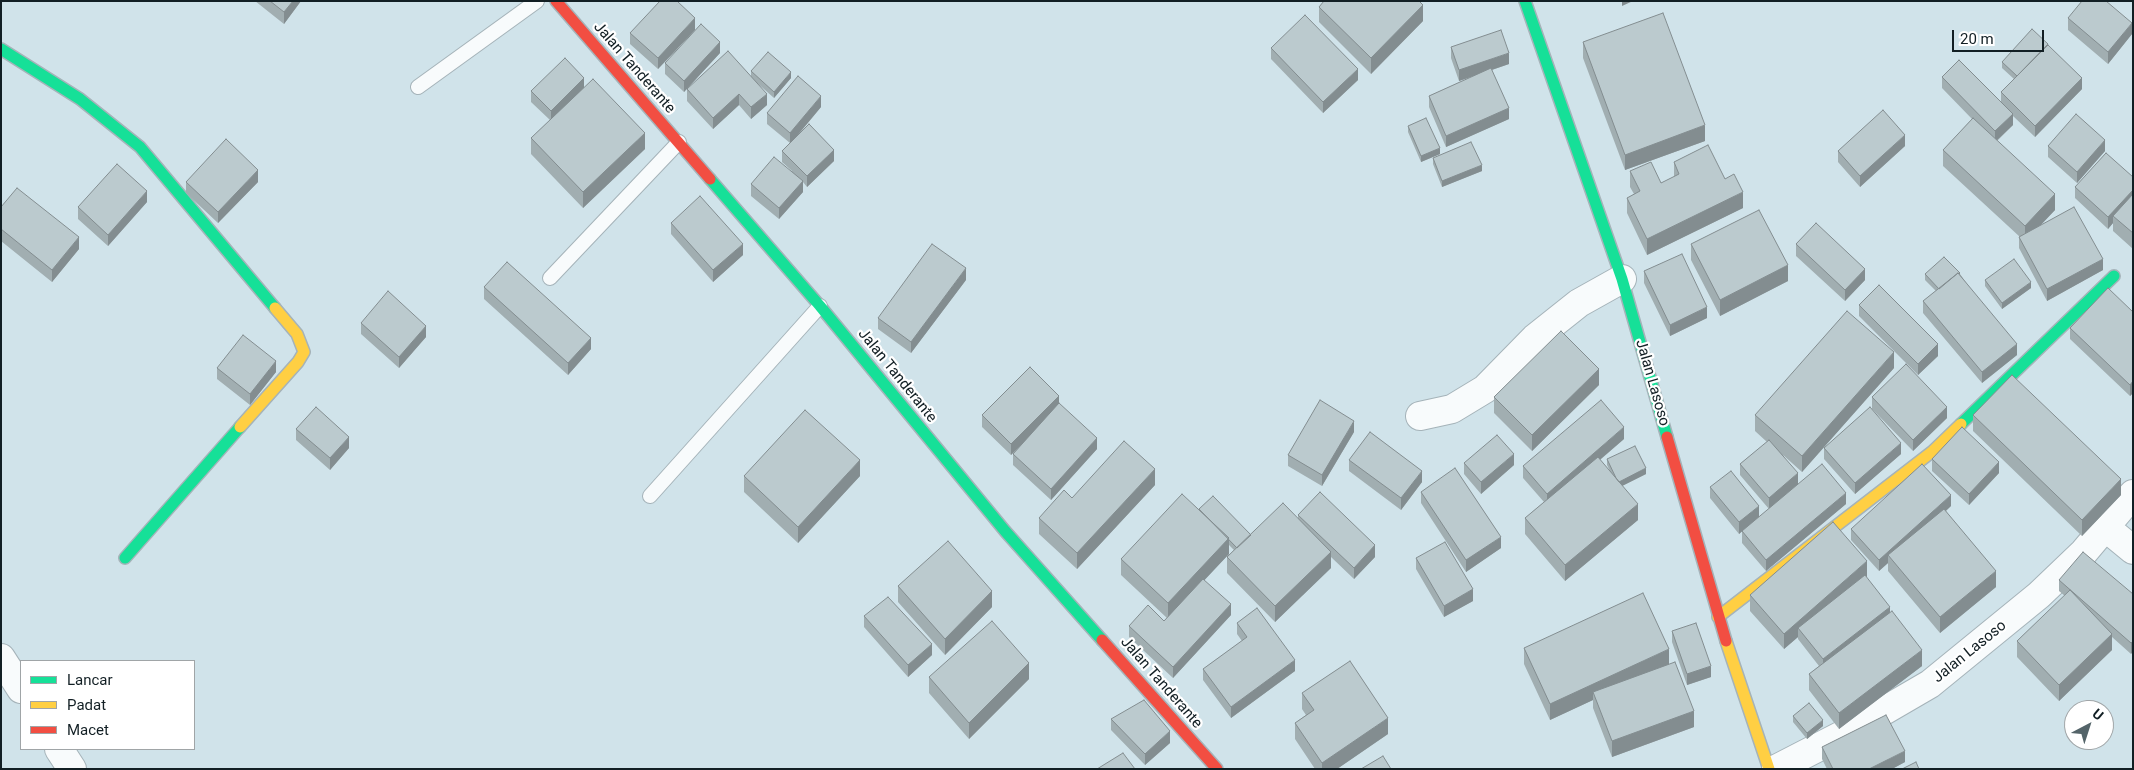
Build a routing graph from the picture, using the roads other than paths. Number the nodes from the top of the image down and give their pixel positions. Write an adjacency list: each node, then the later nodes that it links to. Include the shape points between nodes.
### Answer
1 (537, 1): 5 (lane)
2 (556, 1): 6 (street, Jalan Tanderante)
3 (1526, 1): 9 (street, Jalan Lasoso)
4 (1, 49): 16 (street, via 80,99 140,147 297,334 304,352)
5 (418, 87)
6 (679, 142): 8 (lane); 10 (street, Jalan Tanderante)
7 (2114, 276): 17 (street, via 1933,451)
8 (550, 278)
9 (1622, 279): 11 (street, via 1571,309 1535,338 1485,389 1452,409); 17 (street, Jalan Lasoso)
10 (820, 306): 13 (lane); 22 (street, Jalan Tanderante, via 1005,531)
11 (1420, 416)
12 (2133, 494): 14 (street, Jalan Lasoso)
13 (650, 496)
14 (2105, 527): 15 (street); 24 (street, Jalan Lasoso, via 2039,595 1930,684)
15 (2133, 550)
16 (125, 558)
17 (1718, 617): 23 (street, Jalan Lasoso)
18 (1, 658): 19 (street)
19 (20, 687)
20 (60, 750): 21 (street)
21 (72, 769)
22 (1217, 769)
23 (1769, 769)
24 (1776, 769)

